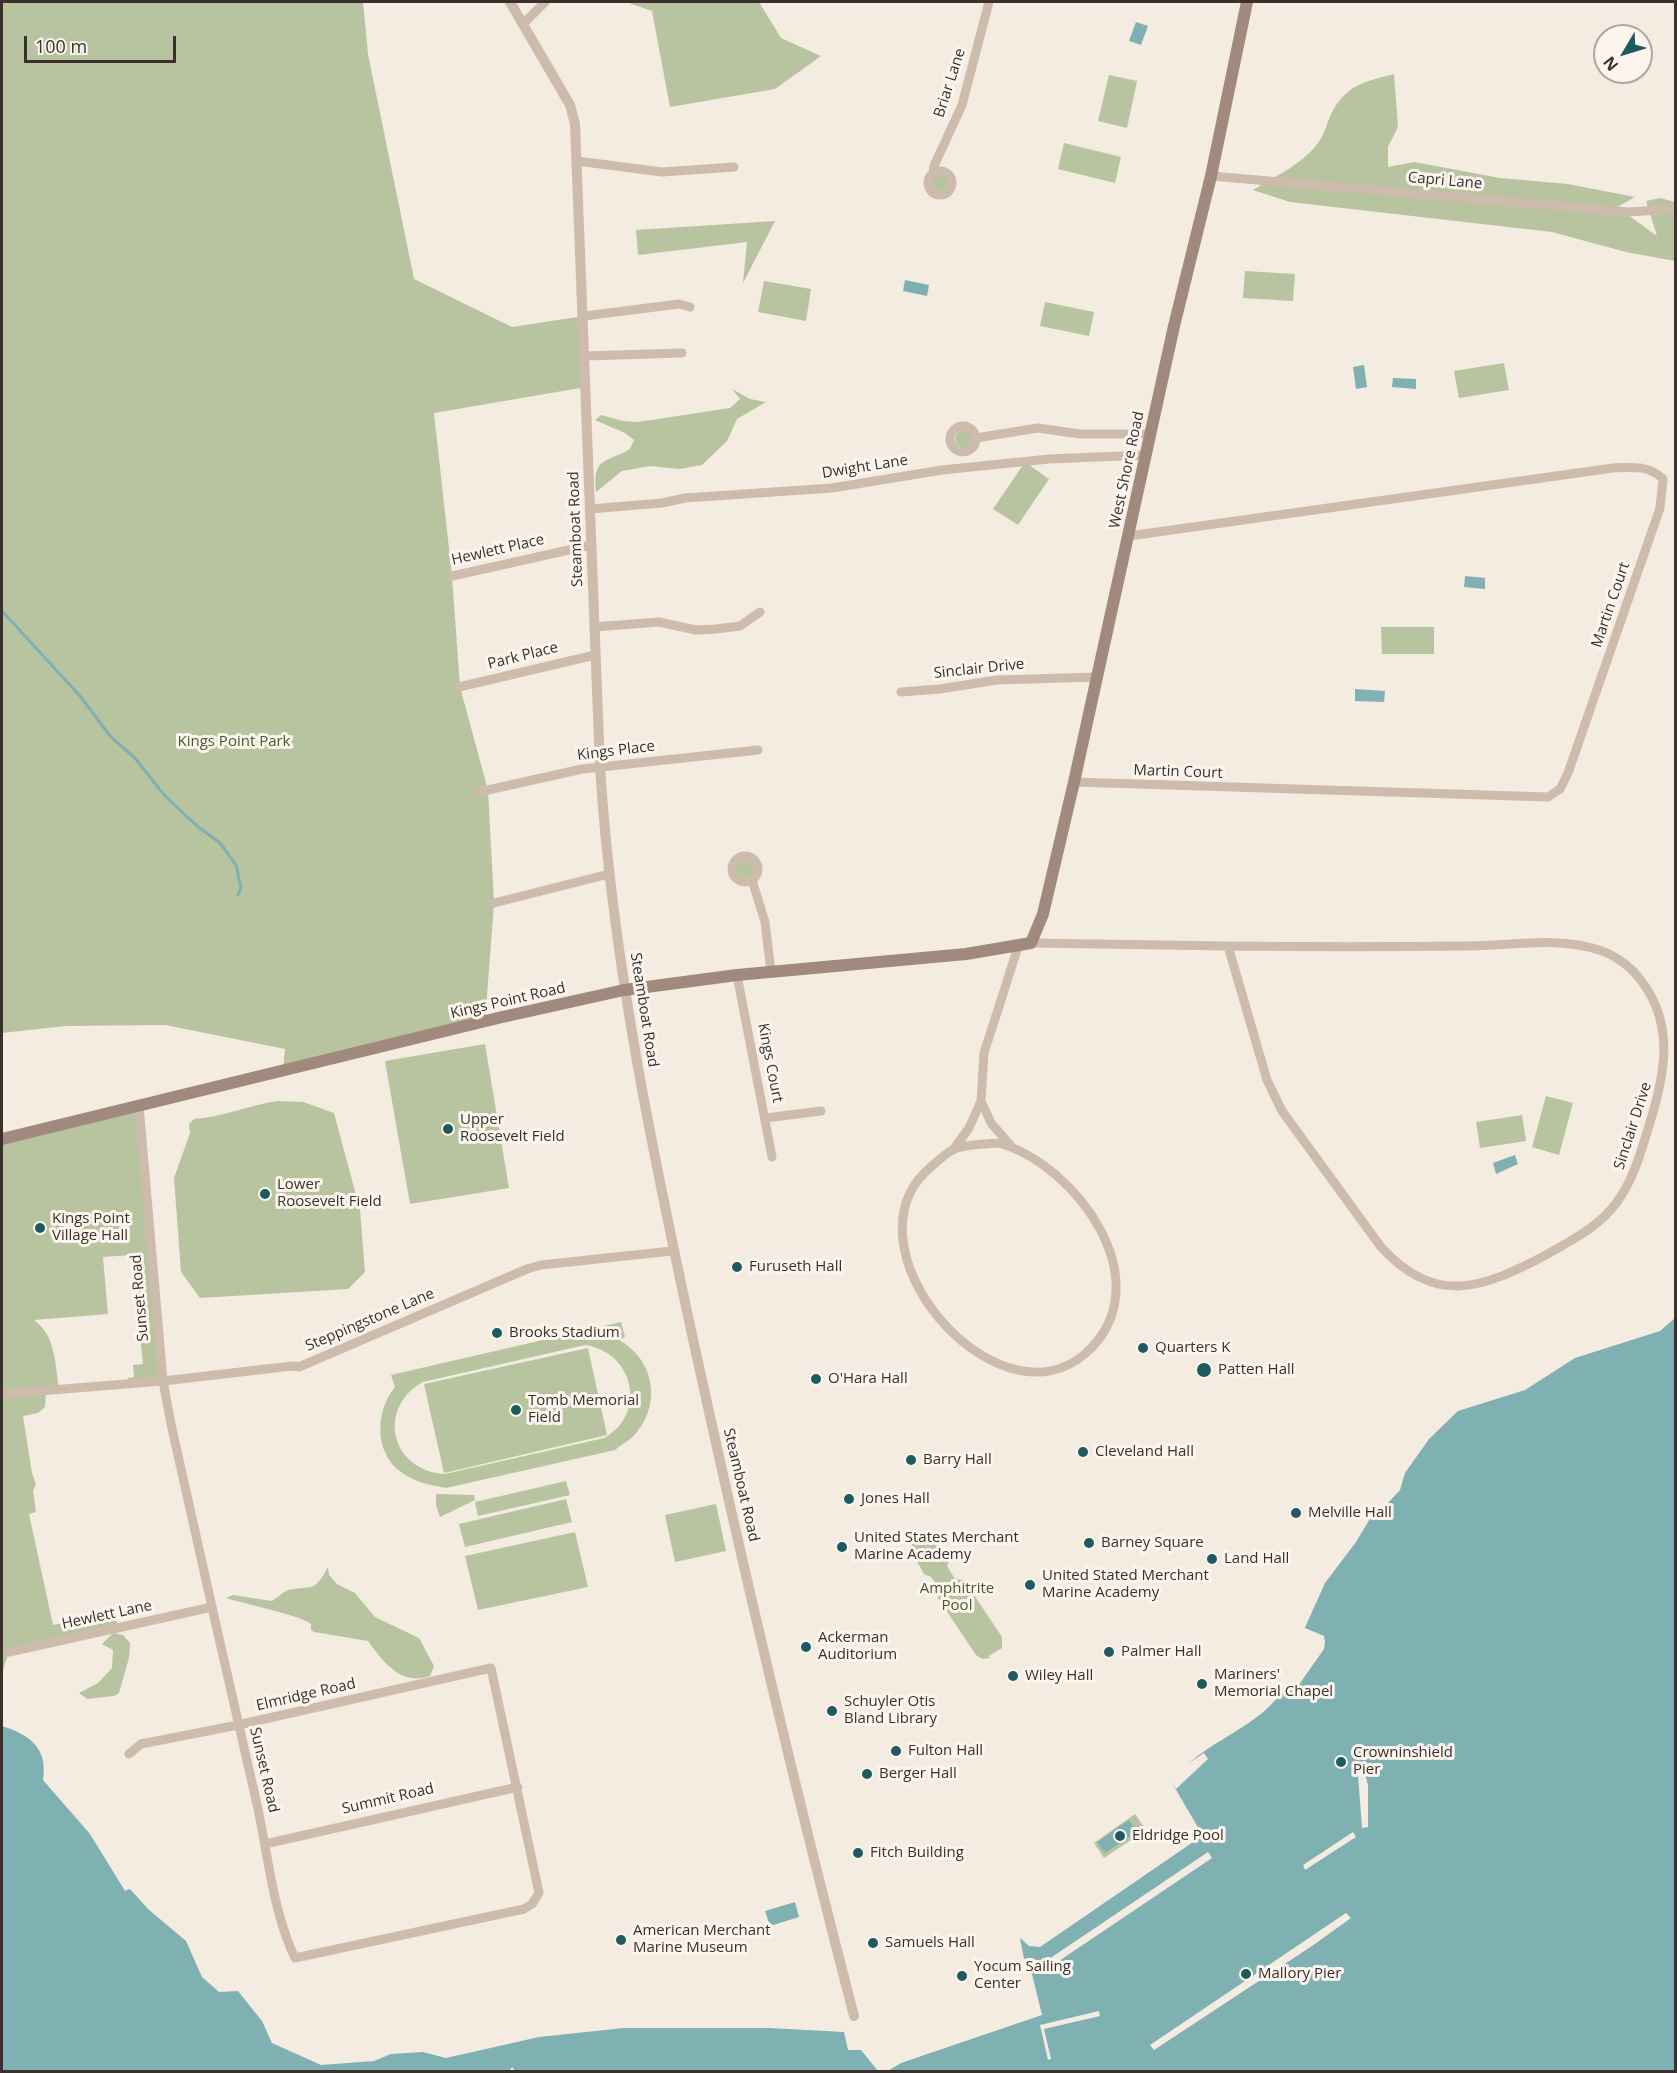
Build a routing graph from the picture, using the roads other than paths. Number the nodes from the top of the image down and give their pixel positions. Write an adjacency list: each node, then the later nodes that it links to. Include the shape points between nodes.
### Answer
1 (510, 2): 5 (street, Steamboat Road)
2 (545, 2): 5 (street)
3 (989, 2): 8 (street, Briar Lane, via 962,105)
4 (1247, 2): 9 (main road, West Shore Road)
5 (523, 24): 6 (street, Steamboat Road, via 570,105)
6 (577, 161): 7 (street, via 662,172); 12 (street, Steamboat Road)
7 (734, 167)
8 (933, 172)
9 (1211, 176): 10 (street, Capri Lane, via 1628,212); 15 (main road, West Shore Road)
10 (1676, 209)
11 (690, 307): 12 (street, via 679,304)
12 (584, 316): 14 (street, Steamboat Road)
13 (682, 353): 14 (street)
14 (585, 356): 18 (street, Steamboat Road)
15 (1150, 434): 16 (street, via 1080,434 1038,428); 17 (main road, West Shore Road)
16 (976, 438)
17 (1146, 455): 18 (street, Dwight Lane, via 1049,459 942,470 832,488); 19 (main road, West Shore Road)
18 (590, 508): 20 (street, Steamboat Road)
19 (1129, 536): 25 (main road, West Shore Road); 30 (street, Martin Court, via 1613,468 1654,470 1663,479 1660,508 1568,773 1560,789 1548,797)
20 (591, 545): 21 (street, Hewlett Place); 23 (street, Steamboat Road)
21 (448, 577)
22 (760, 612): 23 (street, via 741,626 725,629 696,630 659,622)
23 (594, 627): 24 (street, Steamboat Road)
24 (595, 655): 26 (street, Park Place); 29 (street, Steamboat Road)
25 (1097, 677): 27 (street, Sinclair Drive, via 997,680); 30 (main road, West Shore Road)
26 (459, 687)
27 (901, 692)
28 (758, 750): 29 (street, Kings Place)
29 (600, 767): 31 (street, Kings Place); 32 (street, Steamboat Road)
30 (1074, 782): 35 (main road, West Shore Road, via 1043,914)
31 (479, 792)
32 (609, 874): 34 (street); 40 (street, Steamboat Road)
33 (752, 880): 38 (street, via 765,922)
34 (494, 903)
35 (1031, 943): 36 (street, Sinclair Drive); 37 (main road, Kings Point Road)
36 (1228, 946): 36 (street, Sinclair Drive, via 1267,1080 1282,1111 1381,1247 1395,1263 1414,1275 1455,1286 1486,1283 1509,1274 1581,1236 1606,1215 1627,1188 1662,1085 1668,1051 1663,1017 1655,997 1624,963 1601,950 1557,943 1405,948)
37 (1018, 947): 38 (main road, Kings Point Road); 41 (street, via 984,1053)
38 (771, 972): 39 (main road, Kings Point Road)
39 (737, 975): 40 (main road, Kings Point Road); 44 (street, Kings Court)
40 (624, 990): 42 (main road, Kings Point Road); 49 (street, Steamboat Road)
41 (981, 1101): 46 (street, via 991,1123); 47 (street)
42 (139, 1106): 45 (main road, Kings Point Road); 50 (street, Sunset Road)
43 (821, 1111): 44 (street)
44 (766, 1118): 48 (street, Kings Court)
45 (2, 1139)
46 (1011, 1146): 47 (street, via 999,1143); 47 (street, via 1037,1160 1076,1195 1103,1236 1118,1277 1110,1319 1093,1346 1072,1362 1034,1372 998,1363 963,1342 936,1314 909,1266 901,1233 904,1206 912,1187 925,1172)
47 (953, 1150)
48 (772, 1157)
49 (672, 1251): 50 (street, Steppingstone Lane, via 527,1269 299,1368); 59 (street, Steamboat Road, via 779,1718)
50 (163, 1381): 51 (street, Steppingstone Lane); 52 (street, Sunset Road)
51 (2, 1394)
52 (212, 1607): 53 (street, Hewlett Lane); 55 (street, Sunset Road)
53 (9, 1652)
54 (491, 1668): 55 (street, Elmridge Road); 57 (street, Sunset Road)
55 (238, 1725): 56 (street, Elmridge Road, via 141,1744); 58 (street, Sunset Road)
56 (129, 1754)
57 (518, 1787): 58 (street, Summit Road); 58 (street, Sunset Road, via 539,1882 539,1893 524,1909 295,1958 284,1930)
58 (265, 1844)
59 (854, 2016)

